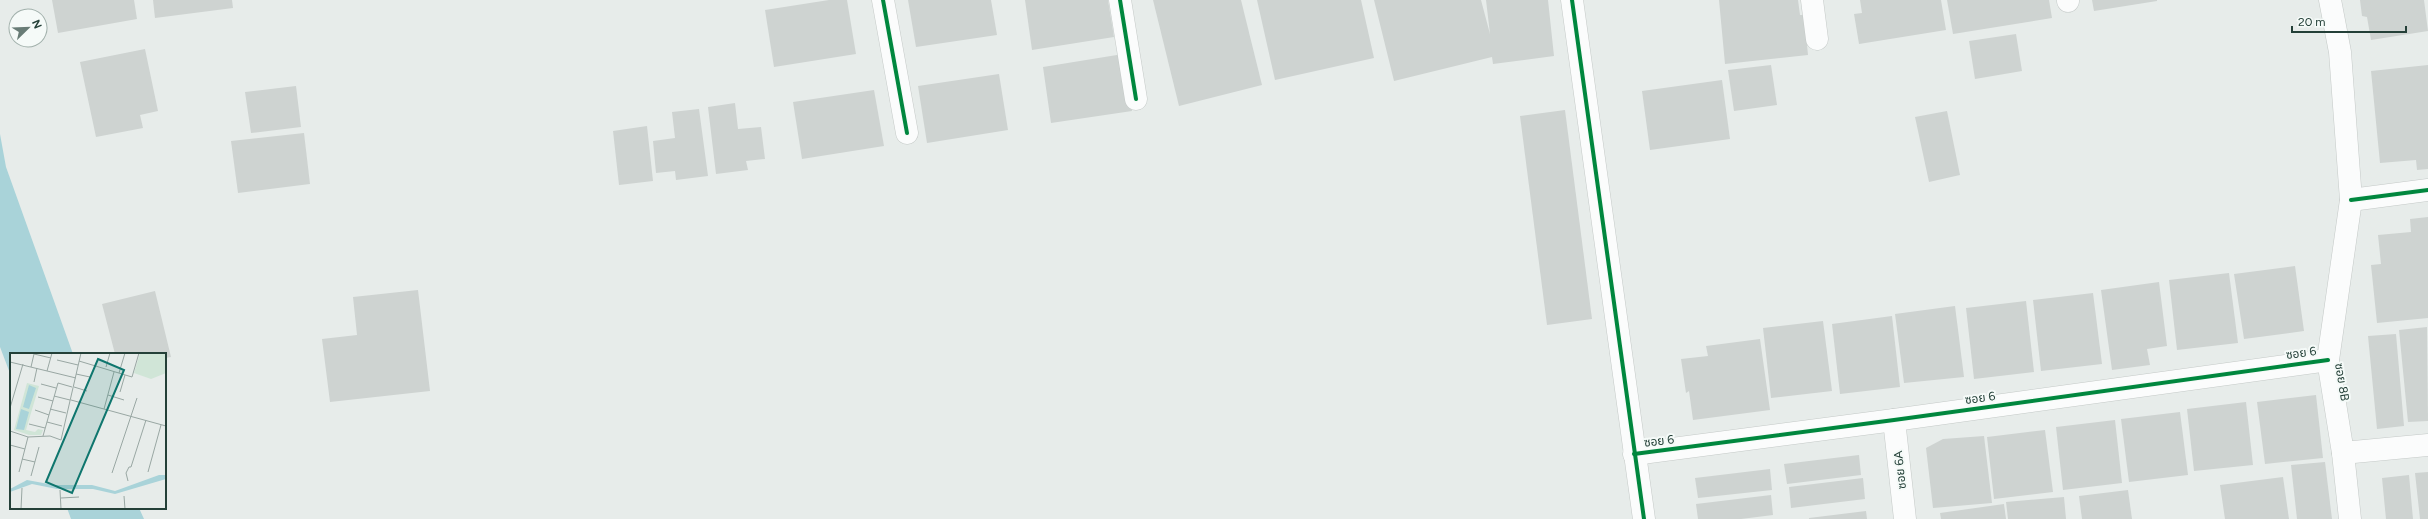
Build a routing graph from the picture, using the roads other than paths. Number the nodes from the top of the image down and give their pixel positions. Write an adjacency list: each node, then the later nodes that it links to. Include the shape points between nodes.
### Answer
1 (883, 0): 8 (street)
2 (1120, 0): 7 (street)
3 (1572, 0): 15 (street)
4 (1812, 0): 6 (street)
5 (2330, 0): 10 (street, ซอย 8B, via 2340,52)
6 (1817, 39)
7 (1136, 99)
8 (906, 134)
9 (2428, 190): 10 (street)
10 (2351, 200): 11 (street, ซอย 8B)
11 (2328, 360): 12 (street, ซอย 6); 14 (street, ซอย 8B)
12 (1894, 420): 15 (street, ซอย 6); 17 (street, ซอย 6A)
13 (2428, 445): 14 (street)
14 (2343, 453): 18 (street, ซอย 8B)
15 (1634, 454): 16 (street)
16 (1644, 519)
17 (1905, 519)
18 (2350, 519)

